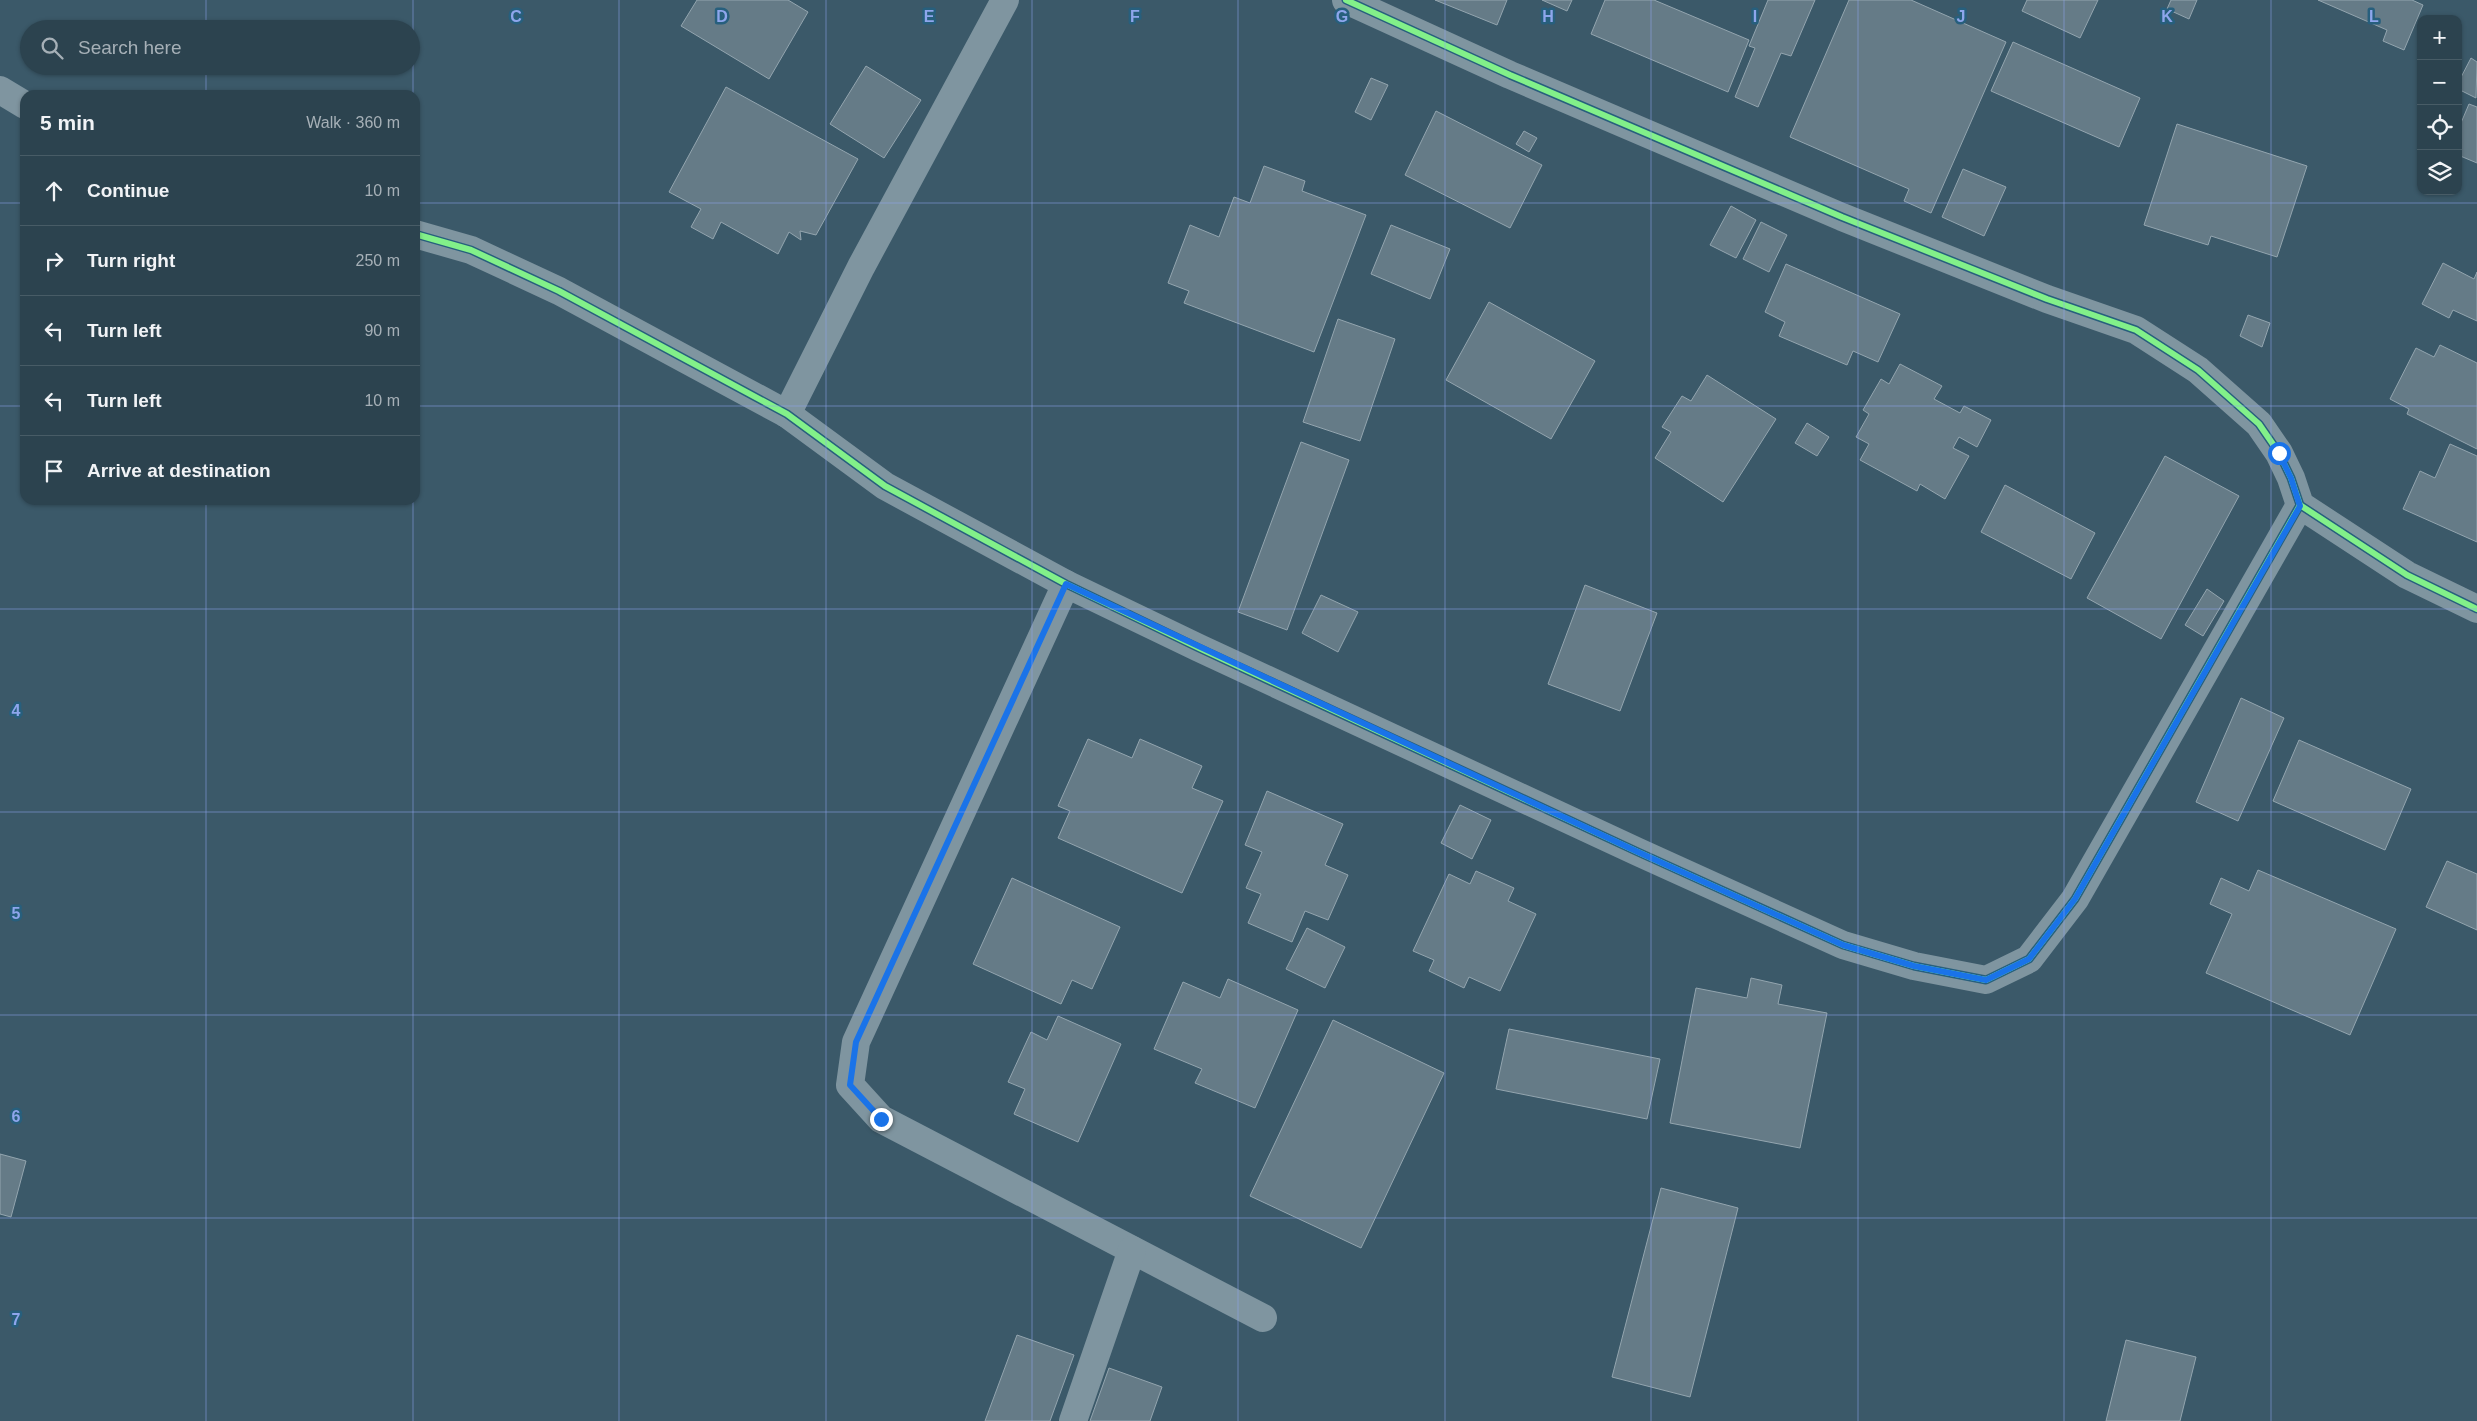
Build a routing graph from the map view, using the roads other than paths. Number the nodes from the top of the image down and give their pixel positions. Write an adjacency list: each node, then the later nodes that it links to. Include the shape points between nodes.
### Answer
1 (1005, 0): 6 (street, via 860,267)
2 (1346, 0): 7 (street, via 1510,75 1842,217 2047,299 2136,330 2198,370 2259,424 2279,453)
3 (0, 90): 4 (street)
4 (20, 101)
5 (420, 235): 6 (street, via 471,250 558,291)
6 (787, 414): 8 (street, via 885,486)
7 (2300, 506): 8 (street, via 2075,899 2029,959 1986,980 1914,966 1843,945); 9 (street, via 2408,575)
8 (1066, 584): 10 (street, via 856,1042 850,1085 881,1119)
9 (2477, 609)
10 (1132, 1250): 11 (street); 12 (street)
11 (1263, 1318)
12 (1073, 1421)

